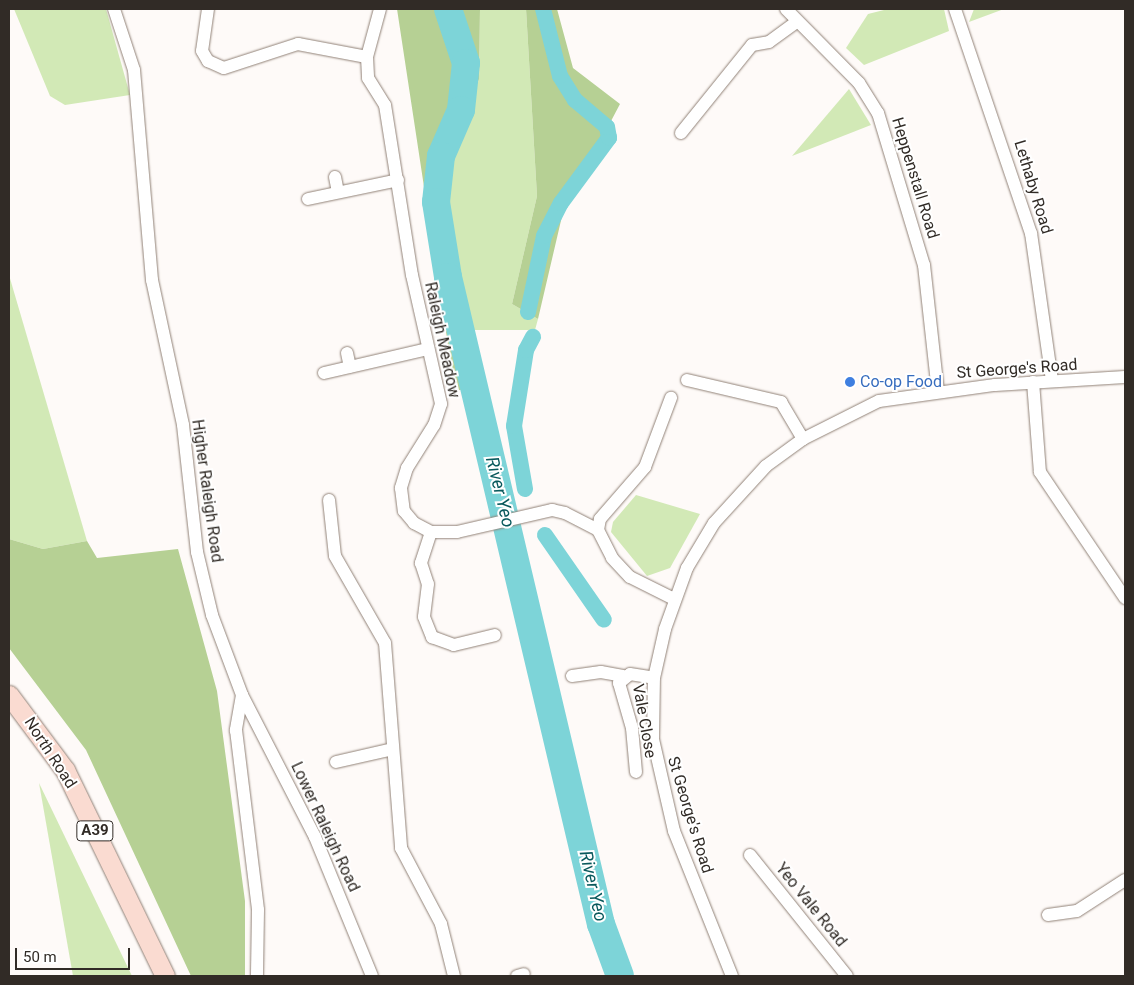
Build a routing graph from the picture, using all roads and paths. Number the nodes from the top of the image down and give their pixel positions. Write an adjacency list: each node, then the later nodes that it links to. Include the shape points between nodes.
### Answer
1 (114, 9): 34 (street, Higher Raleigh Road, via 134,70 152,280 183,425 197,552 212,615)
2 (208, 9): 7 (street, via 202,50 208,61 224,68 298,44)
3 (380, 9): 7 (street, Raleigh Meadow)
4 (786, 9): 6 (street, Heppenstall Road)
5 (955, 9): 19 (street, Lethaby Road, via 1031,233)
6 (795, 23): 8 (street, via 769,42 752,45); 21 (street, Heppenstall Road, via 859,83 878,113 922,258)
7 (367, 57): 10 (street, Raleigh Meadow, via 368,78 385,105)
8 (681, 133)
9 (335, 177): 11 (street)
10 (398, 180): 11 (street); 13 (street, Raleigh Meadow, via 412,275)
11 (338, 192): 12 (street)
12 (308, 199)
13 (428, 349): 15 (street); 26 (street, Raleigh Meadow, via 441,404 401,488 404,511 414,523)
14 (347, 353): 15 (street)
15 (350, 367): 16 (street)
16 (324, 373)
17 (1125, 377): 19 (street, St George's Road)
18 (687, 380): 23 (street, via 780,402)
19 (1052, 381): 20 (street, St George's Road)
20 (1032, 382): 21 (street, St George's Road); 28 (street, via 1040,472)
21 (938, 391): 23 (street, St George's Road, via 879,402)
22 (670, 398): 25 (street, via 645,467 600,519)
23 (803, 439): 27 (street, St George's Road, via 766,466 714,523)
24 (329, 500): 35 (street, via 335,556 385,643)
25 (598, 530): 26 (street, via 552,510 458,532); 27 (street, via 612,558 630,578)
26 (431, 532): 29 (street, via 421,563 428,584 424,617 432,637 454,645)
27 (674, 598): 32 (street, St George's Road)
28 (1125, 598)
29 (495, 635)
30 (572, 676): 31 (street, Vale Close, via 601,672)
31 (623, 676): 32 (street, Vale Close); 37 (street, Vale Close, via 619,688 632,728)
32 (654, 678): 45 (street, St George's Road, via 653,739 662,791 695,890)
33 (9, 695): 41 (main road, North Road / A39, via 65,770)
34 (242, 695): 42 (street, via 236,730 258,910); 43 (street, Lower Raleigh Road, via 315,837)
35 (393, 749): 36 (street); 44 (street, via 401,848 441,924)
36 (336, 762)
37 (636, 772)
38 (750, 854): 46 (street, Yeo Vale Road)
39 (1125, 880): 40 (street, via 1077,911)
40 (1048, 915)
41 (166, 976)
42 (257, 976)
43 (372, 976)
44 (454, 976)
45 (732, 976)
46 (847, 976)

